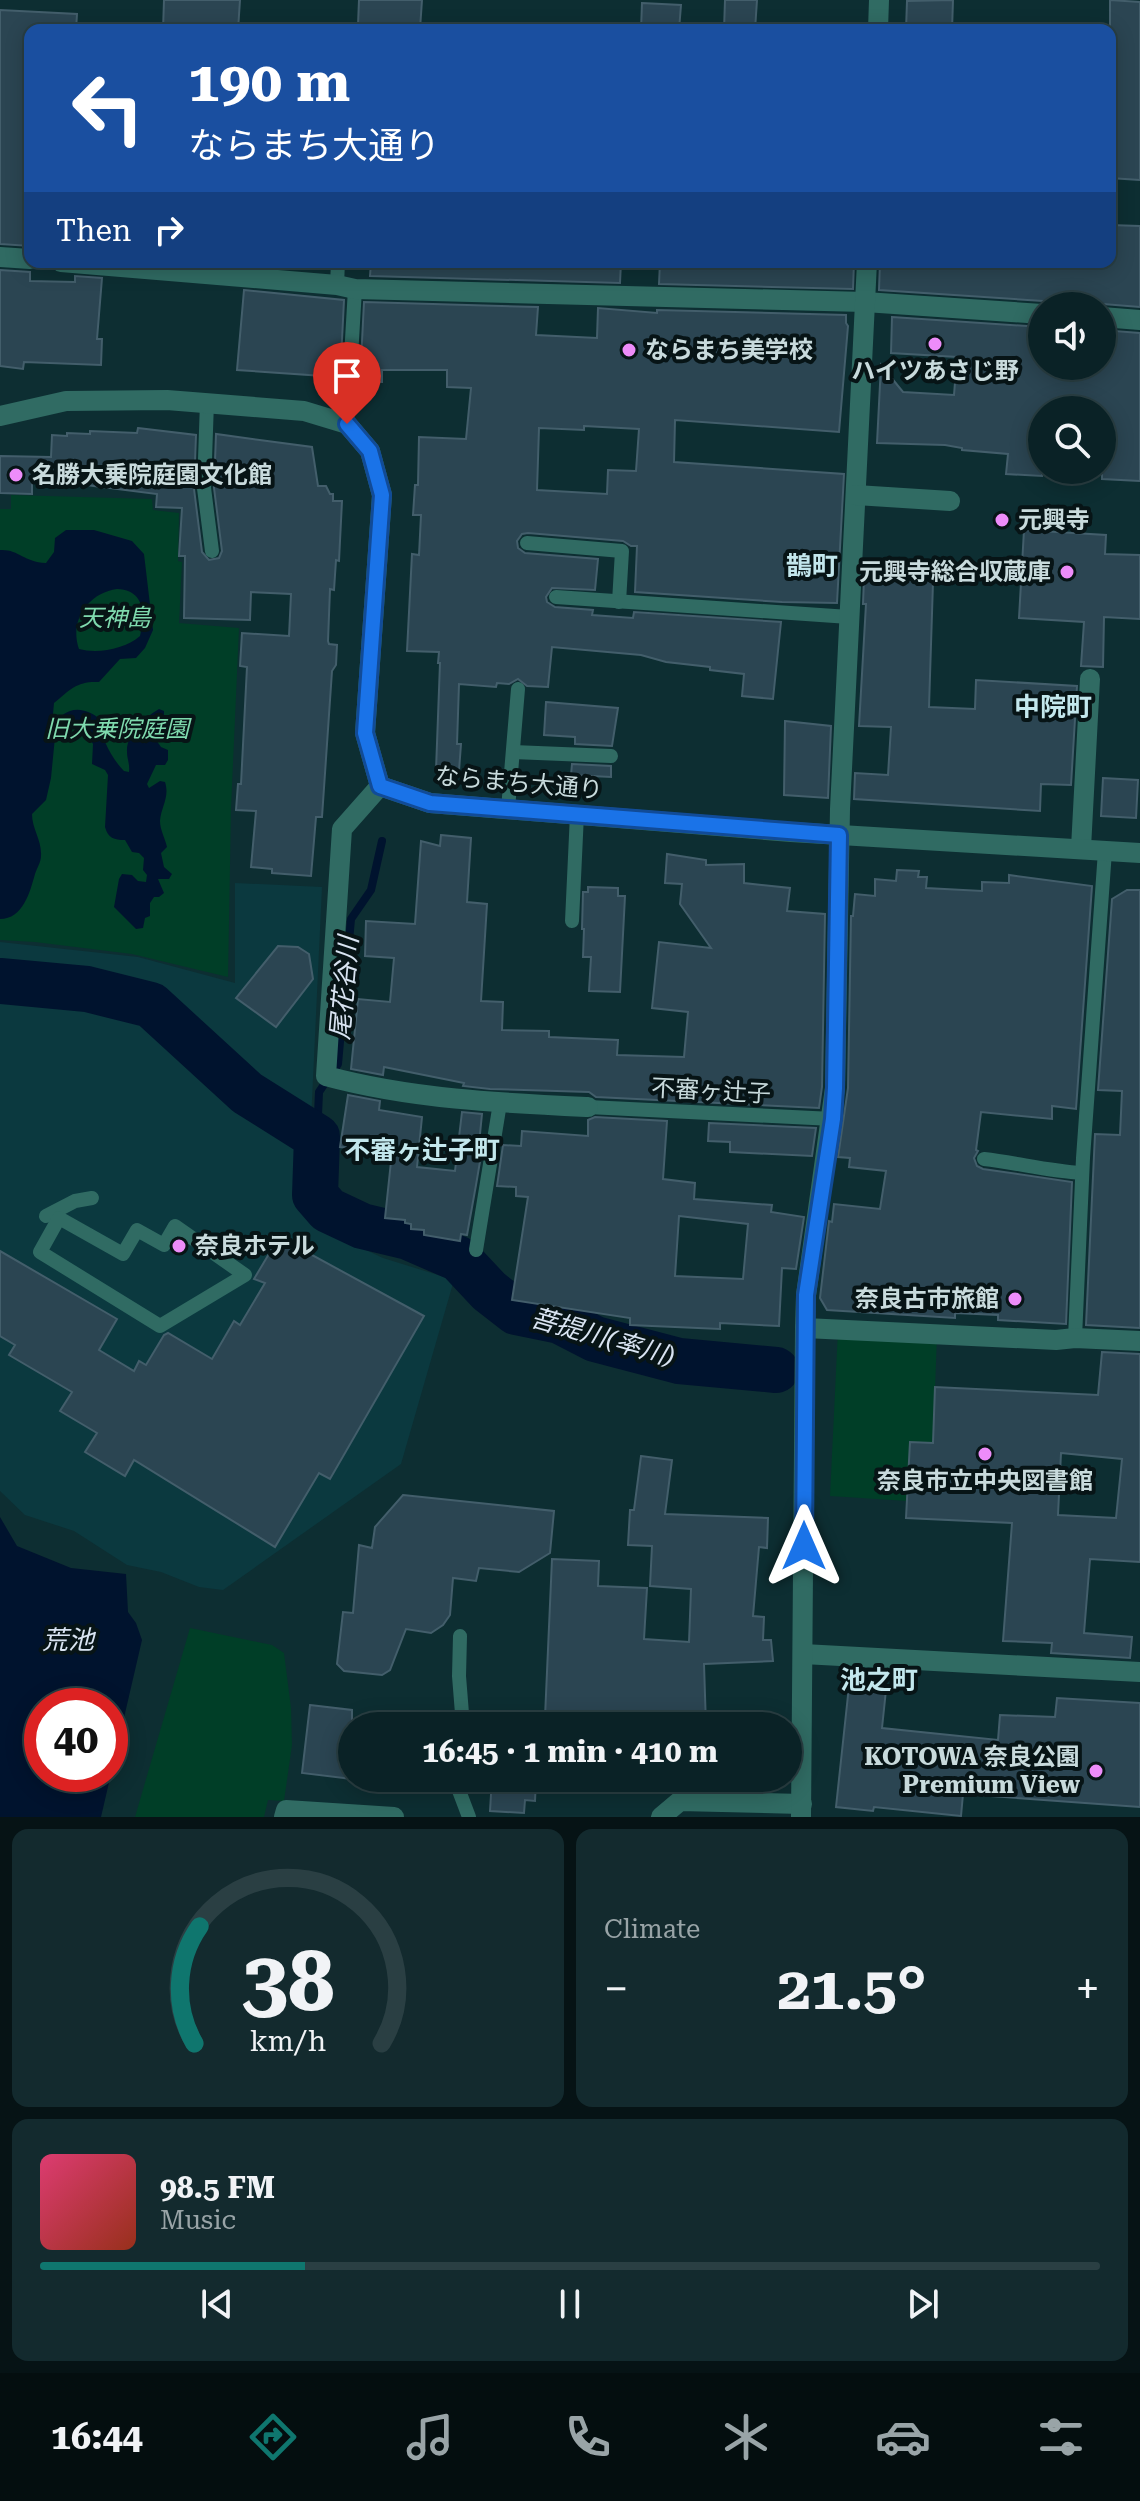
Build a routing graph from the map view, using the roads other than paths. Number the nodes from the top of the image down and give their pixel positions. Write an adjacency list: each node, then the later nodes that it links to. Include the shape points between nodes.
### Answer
1 (879, 0): 2 (street)
2 (878, 24)
3 (0, 257): 4 (street)
4 (24, 259)
5 (129, 268): 8 (street)
6 (340, 268): 8 (lane)
7 (867, 268): 9 (street)
8 (346, 287): 9 (street); 15 (lane)
9 (865, 302): 10 (street); 16 (street)
10 (1028, 313)
11 (1116, 318): 12 (street)
12 (1140, 320)
13 (207, 402): 14 (street, via 66,401); 15 (street, via 304,411); 19 (lane, via 204,488)
14 (0, 416)
15 (347, 424): 27 (street, via 370,451 382,495 365,733)
16 (856, 495): 17 (street); 22 (street)
17 (950, 501)
18 (527, 543): 21 (lane, via 622,551)
19 (212, 551)
20 (556, 597): 21 (lane)
21 (619, 602): 22 (lane)
22 (849, 617): 30 (street)
23 (1090, 679): 31 (street)
24 (518, 689): 25 (lane)
25 (513, 752): 26 (lane); 28 (lane)
26 (611, 756)
27 (380, 786): 28 (street, ならまち大通り, via 430,803); 35 (street, via 342,829 326,1076 366,1087)
28 (508, 809): 29 (street, ならまち大通り)
29 (577, 814): 30 (street, ならまち大通り); 34 (lane)
30 (839, 835): 31 (street, ならまち大通り); 37 (street)
31 (1081, 848): 32 (street, ならまち大通り)
32 (1105, 851): 33 (street, ならまち大通り); 39 (lane)
33 (1140, 853)
34 (572, 921)
35 (500, 1103): 36 (street); 42 (lane)
36 (588, 1107): 37 (lane, 不審ヶ辻子)
37 (833, 1119): 44 (street)
38 (984, 1159): 39 (lane)
39 (1082, 1173): 45 (lane)
40 (92, 1198): 41 (lane)
41 (46, 1216)
42 (476, 1250)
43 (123, 1254): 43 (lane, via 137,1230 164,1245 175,1226 245,1275 160,1326 40,1252 59,1218)
44 (805, 1328): 45 (street); 48 (street)
45 (1075, 1338): 46 (street)
46 (1140, 1341)
47 (460, 1636): 50 (lane)
48 (803, 1654): 49 (street); 52 (street)
49 (1140, 1672)
50 (462, 1712)
51 (460, 1792): 55 (lane)
52 (802, 1810): 56 (street, via 680,1801)
53 (284, 1817): 54 (street, via 286,1810)
54 (394, 1817)
55 (469, 1817)
56 (661, 1817)

